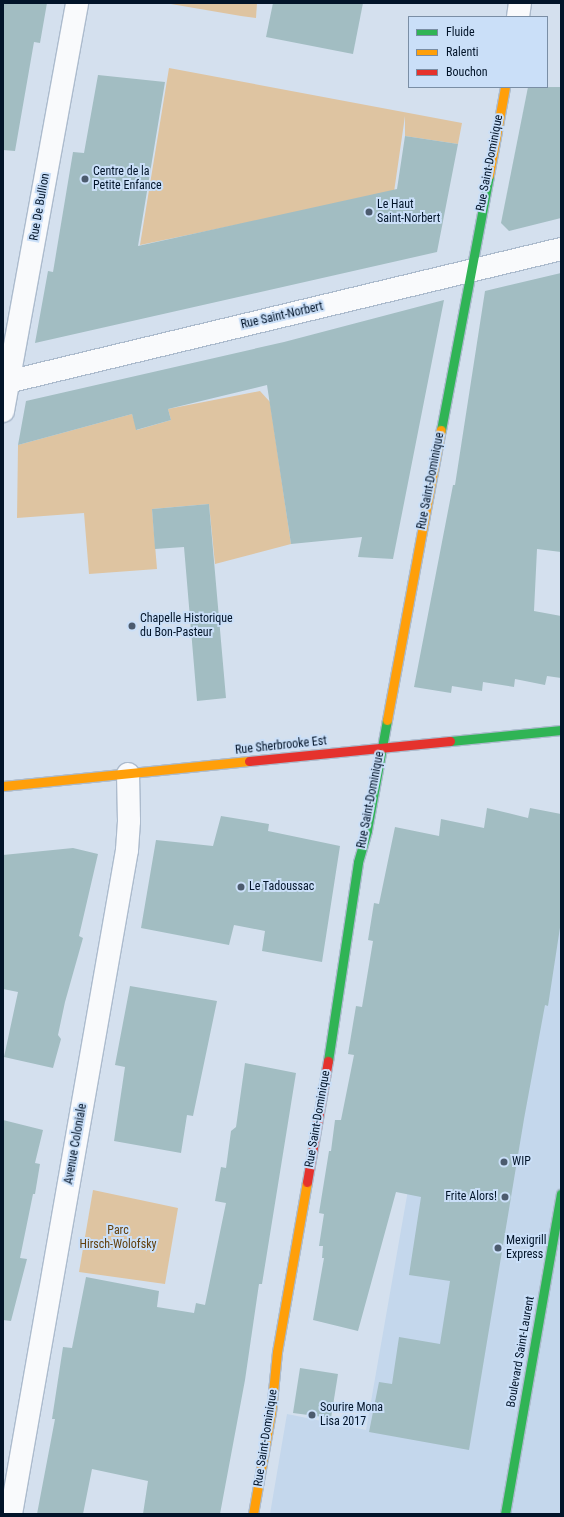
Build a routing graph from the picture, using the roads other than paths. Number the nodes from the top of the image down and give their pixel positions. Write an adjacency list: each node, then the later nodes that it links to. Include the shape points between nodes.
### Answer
1 (77, 3): 7 (street, Rue De Bullion)
2 (520, 3): 3 (street)
3 (518, 16)
4 (504, 88): 6 (street, Rue Saint-Dominique)
5 (561, 249): 6 (street, Rue Saint-Norbert)
6 (470, 270): 7 (street, Rue Saint-Norbert); 10 (street, Rue Saint-Dominique)
7 (6, 382): 8 (street, Rue De Bullion)
8 (3, 411)
9 (561, 730): 10 (street, Rue Sherbrooke Est)
10 (382, 748): 11 (street, Rue Sherbrooke Est); 15 (street, Rue Saint-Dominique, via 367,830 358,862 341,967 339,1000 277,1352 272,1412)
11 (128, 774): 12 (street, Rue Sherbrooke Est); 14 (street, Avenue Coloniale, via 130,821 127,850)
12 (3, 786)
13 (561, 1194): 16 (street, Boulevard Saint-Laurent)
14 (11, 1514)
15 (254, 1514)
16 (505, 1514)

